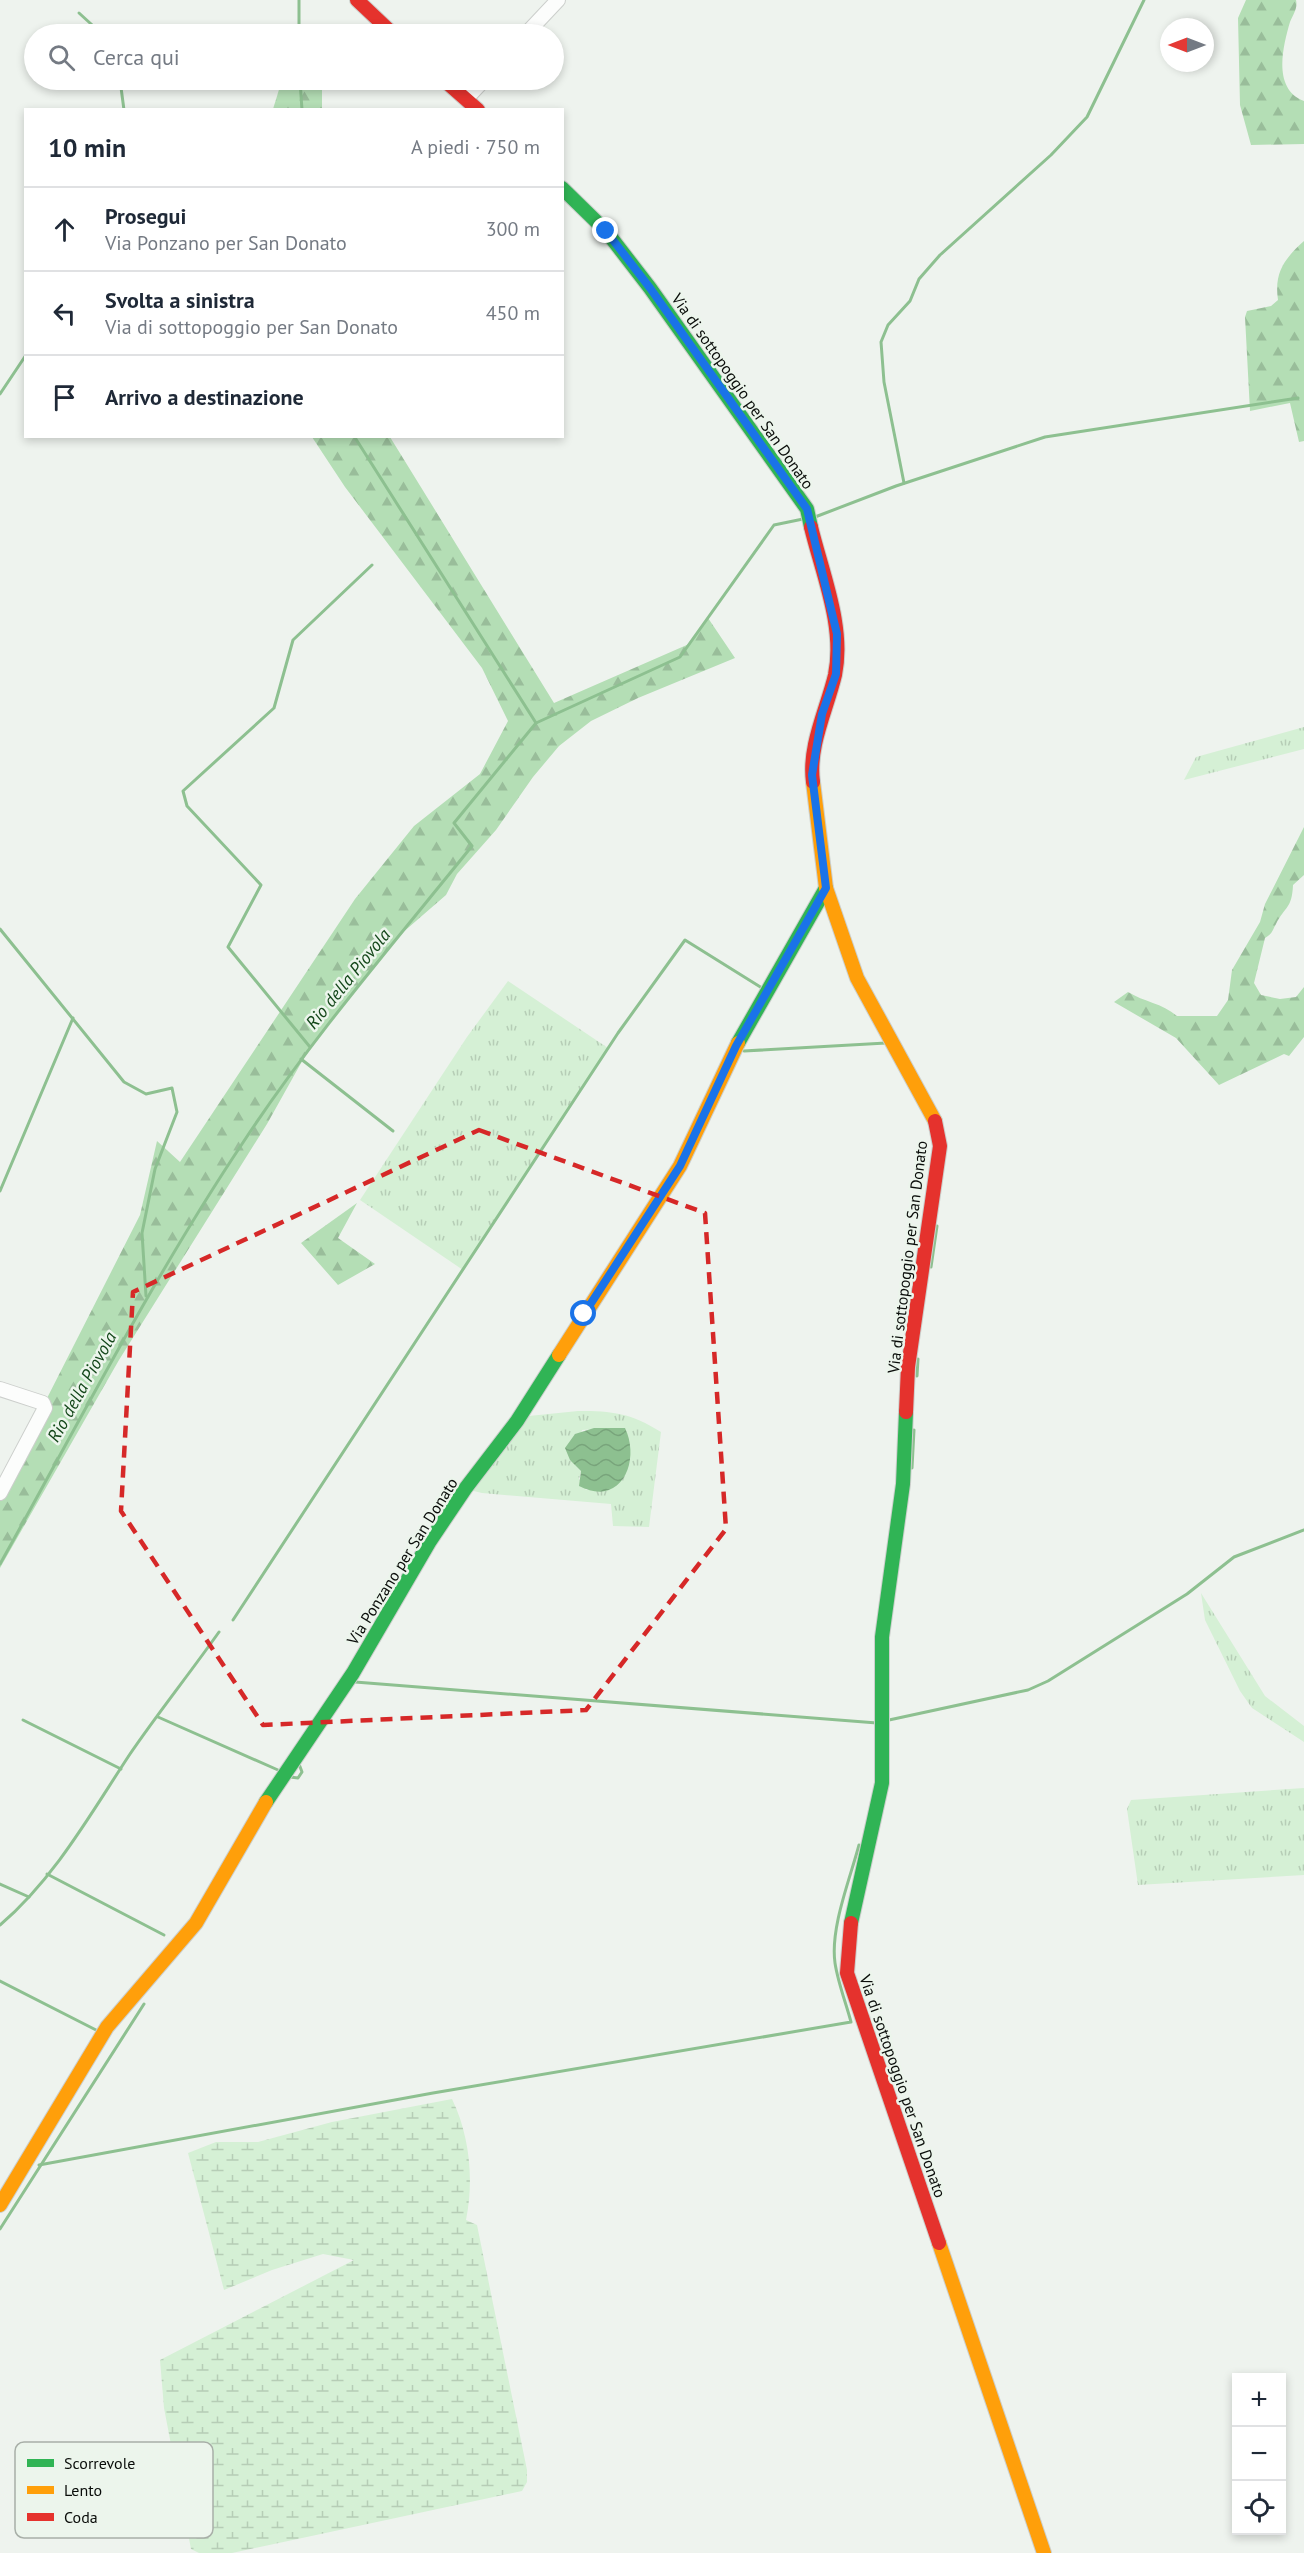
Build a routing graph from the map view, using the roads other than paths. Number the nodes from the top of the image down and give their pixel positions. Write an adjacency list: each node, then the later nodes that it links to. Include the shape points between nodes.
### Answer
1 (357, 0): 3 (street)
2 (558, 0): 4 (street)
3 (382, 24)
4 (535, 24)
5 (455, 90): 7 (street)
6 (479, 90): 7 (street)
7 (472, 105)
8 (564, 190): 9 (street, Via di sottopoggio per San Donato, via 606,231 650,288 809,518 837,634 836,674 822,714 812,775)
9 (826, 888): 12 (street, Via Ponzano per San Donato, via 736,1046 680,1166 517,1421 430,1541 352,1673 271,1793 196,1923 104,2034); 13 (street, Via di sottopoggio per San Donato, via 857,978 935,1121 940,1146 908,1367 903,1484 882,1637 882,1783 848,1937 846,1973)
10 (0, 1389): 11 (street, via 34,1399 45,1408)
11 (0, 1493)
12 (0, 2205)
13 (1044, 2553)

